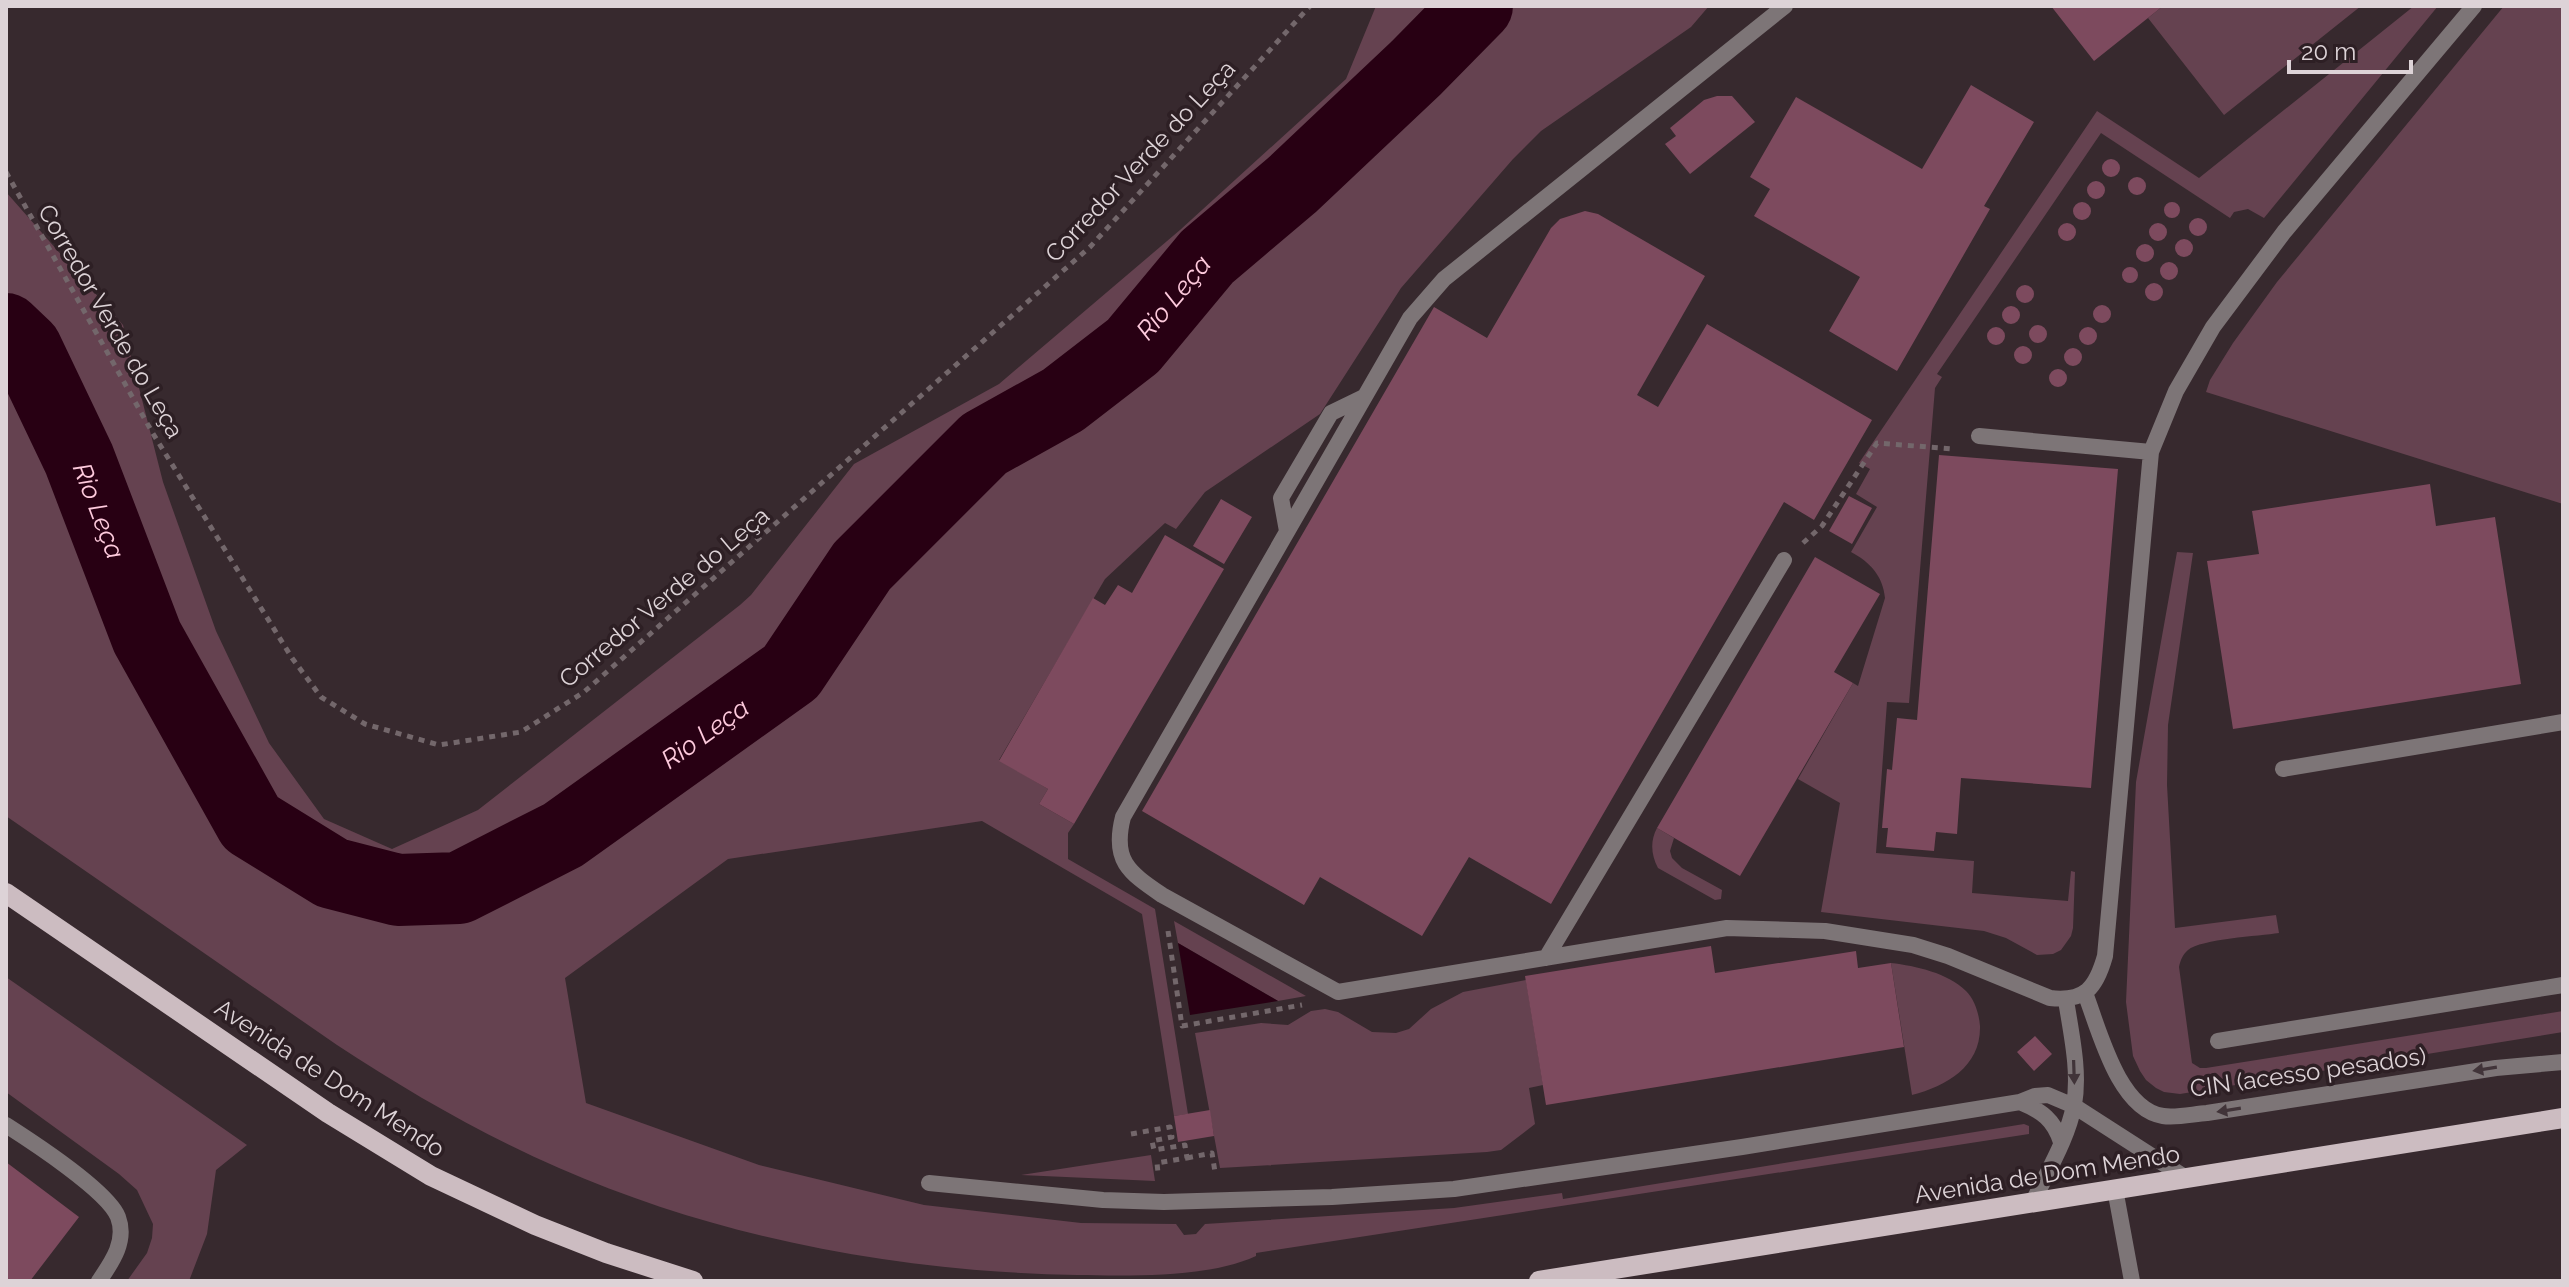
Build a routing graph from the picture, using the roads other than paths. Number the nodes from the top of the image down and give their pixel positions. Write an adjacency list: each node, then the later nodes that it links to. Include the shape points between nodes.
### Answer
1 (1785, 6): 9 (lane, via 1444,279 1410,318 1123,817 1117,839 1135,876 1162,895 1338,992)
2 (2474, 6): 4 (lane, via 2284,232 2213,327 2176,391)
3 (1979, 436): 4 (lane)
4 (2151, 452): 11 (lane, via 2105,956 2099,977)
5 (1784, 560): 9 (lane)
6 (2563, 722): 7 (lane)
7 (2283, 769)
8 (6, 893): 25 (main road, Avenida de Dom Mendo, via 328,1113 419,1169 535,1225)
9 (1546, 958): 12 (lane, via 1727,928 1825,931 1913,945)
10 (2563, 985): 13 (lane)
11 (2085, 993): 12 (lane); 14 (lane, CIN (acesso pesados), one-way to 11, via 2162,1116 2134,1101 2117,1075)
12 (2066, 1000): 16 (lane, one-way to 16)
13 (2218, 1041)
14 (2563, 1062)
15 (2020, 1102): 16 (lane, via 2048,1095); 19 (lane, via 2051,1119); 21 (lane, via 1454,1189 1164,1202)
16 (2074, 1106): 19 (lane); 20 (lane)
17 (2563, 1118): 20 (main road, Avenida de Dom Mendo)
18 (6, 1125): 24 (lane, via 107,1200 118,1218 116,1257)
19 (2061, 1142): 23 (lane)
20 (2186, 1178): 22 (main road, Avenida de Dom Mendo)
21 (929, 1183)
22 (2115, 1189): 23 (main road, Avenida de Dom Mendo); 27 (lane)
23 (2033, 1202): 26 (main road, Avenida de Dom Mendo)
24 (99, 1281)
25 (693, 1281)
26 (1539, 1281)
27 (2132, 1281)

